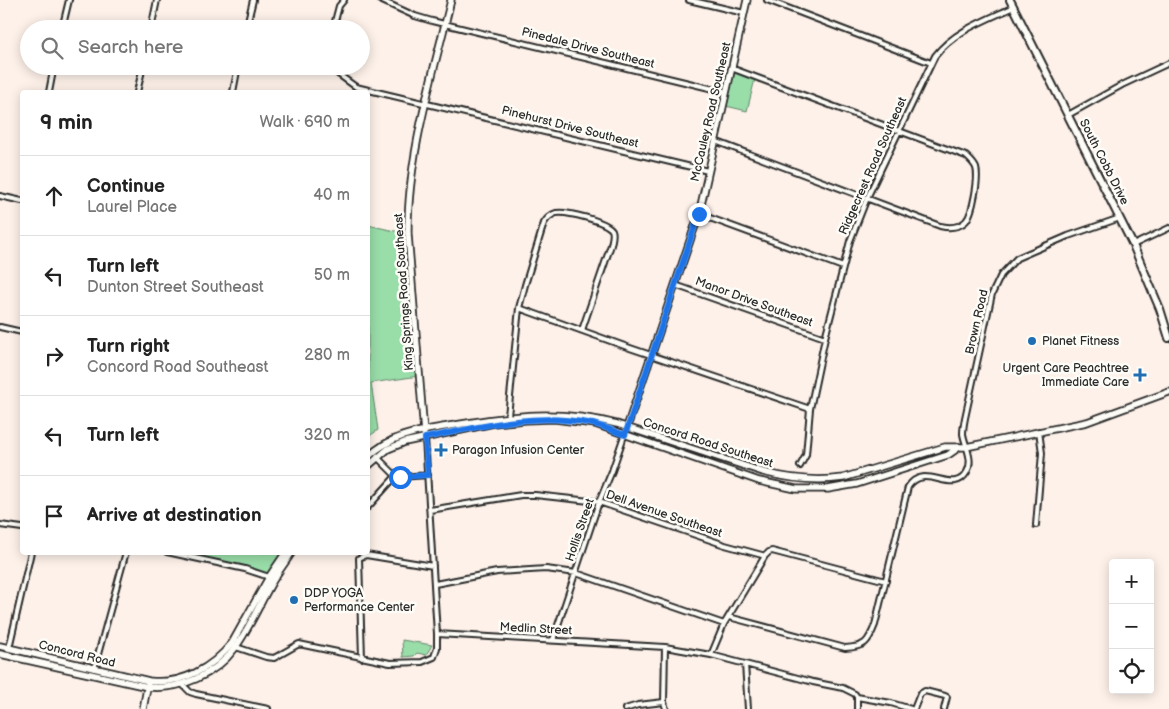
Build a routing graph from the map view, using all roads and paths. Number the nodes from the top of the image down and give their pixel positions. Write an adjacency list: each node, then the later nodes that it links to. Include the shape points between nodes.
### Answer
1 (69, 0): 13 (street)
2 (157, 0): 14 (street)
3 (253, 0): 15 (street)
4 (344, 0): 16 (street)
5 (380, 0): 17 (street, Pinedale Drive Southeast, via 415,16)
6 (451, 0): 17 (main road, King Springs Road Southeast)
7 (689, 0): 12 (street)
8 (747, 0): 12 (main road, McCauley Road Southeast)
9 (767, 0): 18 (street)
10 (1010, 0): 11 (main road, South Cobb Drive)
11 (1014, 7): 18 (street, Ridgecrest Road Southeast, via 952,39); 32 (main road, South Cobb Drive)
12 (744, 13): 20 (main road, McCauley Road Southeast)
13 (64, 20)
14 (153, 20)
15 (248, 20)
16 (336, 20)
17 (445, 24): 30 (street, Pinedale Drive Southeast); 31 (main road, King Springs Road Southeast)
18 (931, 63): 33 (street, Ridgecrest Road Southeast)
19 (1169, 63): 32 (street)
20 (732, 68): 30 (main road, McCauley Road Southeast); 33 (street)
21 (52, 75): 25 (street)
22 (141, 75): 26 (street)
23 (236, 75): 27 (street)
24 (339, 75): 28 (street, Pinehurst Drive Southeast, via 356,87)
25 (49, 90)
26 (137, 90)
27 (232, 90)
28 (369, 90)
29 (370, 90): 31 (street, Pinehurst Drive Southeast)
30 (726, 92): 34 (main road, McCauley Road Southeast)
31 (426, 103): 35 (street, Pinehurst Drive Southeast); 56 (main road, King Springs Road Southeast, via 412,178 408,222)
32 (1068, 115): 40 (main road, South Cobb Drive)
33 (899, 131): 37 (street, Ridgecrest Road Southeast); 37 (street, via 962,154 974,164 976,179 969,215 960,225 946,227)
34 (715, 141): 35 (main road, McCauley Road Southeast); 37 (street)
35 (708, 171): 39 (main road, McCauley Road Southeast)
36 (0, 196): 38 (street)
37 (867, 198): 43 (street, Ridgecrest Road Southeast)
38 (20, 201)
39 (699, 214): 43 (street); 44 (main road, McCauley Road Southeast)
40 (1120, 218): 42 (main road, South Cobb Drive); 60 (street, Brown Road, via 1028,253 1010,264 1001,275 992,294 965,418 963,433)
41 (1169, 228): 42 (street)
42 (1133, 245): 50 (main road, South Cobb Drive)
43 (842, 268): 49 (street, Ridgecrest Road Southeast)
44 (676, 284): 49 (street, Manor Drive Southeast); 51 (main road, McCauley Road Southeast)
45 (519, 308): 47 (street); 47 (street, via 546,219 561,213 603,224 612,230 613,239); 54 (street)
46 (0, 327): 48 (street)
47 (582, 330): 51 (street)
48 (20, 332)
49 (825, 338): 53 (street, Ridgecrest Road Southeast)
50 (1169, 338)
51 (651, 355): 53 (street); 55 (main road, McCauley Road Southeast)
52 (1169, 392): 57 (main road, Concord Road Southeast, via 1094,420)
53 (810, 409): 65 (street, Ridgecrest Road Southeast, via 806,455)
54 (508, 416): 55 (main road, Concord Road Southeast, via 565,415); 56 (main road, Concord Road Southeast)
55 (627, 427): 58 (street, Hollis Street); 61 (main road, Concord Road Southeast, via 763,472 805,480 843,478 945,447)
56 (424, 431): 59 (main road, King Springs Road Southeast); 62 (main road, Concord Road Southeast, via 386,442)
57 (1039, 431): 60 (main road, Concord Road Southeast); 72 (street, via 1042,453)
58 (625, 435): 59 (main road, Concord Road Southeast, via 587,423 539,419 494,423); 61 (main road, Concord Road Southeast, via 759,481 805,489 858,484 948,455); 68 (street, Hollis Street)
59 (425, 438): 63 (main road, Concord Road Southeast, via 396,445); 66 (street)
60 (966, 447): 61 (main road, Concord Road Southeast); 85 (street, Brown Road, via 970,464 963,477 954,482 922,477 908,487)
61 (958, 448)
62 (370, 456)
63 (377, 457): 64 (main road, Concord Road Southeast); 67 (street)
64 (370, 464)
65 (800, 466)
66 (428, 475): 67 (street); 70 (street)
67 (396, 476): 69 (street)
68 (599, 502): 70 (street, Dell Avenue Southeast, via 521,495); 81 (street, Dell Avenue Southeast); 83 (street, Hollis Street)
69 (370, 505)
70 (430, 510): 82 (street)
71 (0, 525): 73 (street)
72 (1036, 525)
73 (20, 528)
74 (30, 555): 94 (street)
75 (125, 555): 99 (street)
76 (181, 555): 84 (street)
77 (284, 555): 84 (main road)
78 (290, 555): 92 (main road)
79 (361, 555): 97 (street, via 358,565)
80 (368, 555): 82 (street)
81 (765, 556): 85 (street, Dell Avenue Southeast, via 772,551); 87 (street)
82 (433, 566): 86 (street)
83 (576, 573): 86 (street, via 546,569 497,572); 88 (street); 90 (street, Hollis Street)
84 (269, 577): 100 (main road, via 232,643 217,659 182,679)
85 (886, 581): 87 (street, Brown Road, via 872,634 862,646 854,648)
86 (435, 584): 89 (street)
87 (729, 617): 88 (street)
88 (724, 624): 96 (street)
89 (437, 634): 90 (street, Medlin Street); 97 (street, via 437,653 430,660 400,664)
90 (553, 640): 93 (street, Medlin Street)
91 (0, 646): 94 (main road, Concord Road)
92 (236, 646): 97 (street, via 274,658 302,644); 101 (main road, via 207,673)
93 (665, 647): 96 (street, Medlin Street); 103 (street)
94 (9, 648): 99 (main road, Concord Road)
95 (0, 654): 100 (main road, Concord Road)
96 (710, 655): 98 (street, Medlin Street)
97 (362, 658)
98 (745, 664): 102 (street, Medlin Street, via 843,688); 108 (street)
99 (94, 669): 100 (main road, Concord Road)
100 (148, 684): 101 (main road, via 167,687); 104 (main road)
101 (182, 684): 105 (street, via 190,692)
102 (857, 697): 109 (street); 110 (street, Medlin Street)
103 (664, 702): 106 (street, via 638,704); 107 (street)
104 (143, 709)
105 (268, 709)
106 (625, 709)
107 (666, 709)
108 (748, 709)
109 (857, 709)
110 (913, 709): 111 (street, via 925,691 945,696)
111 (944, 709)

